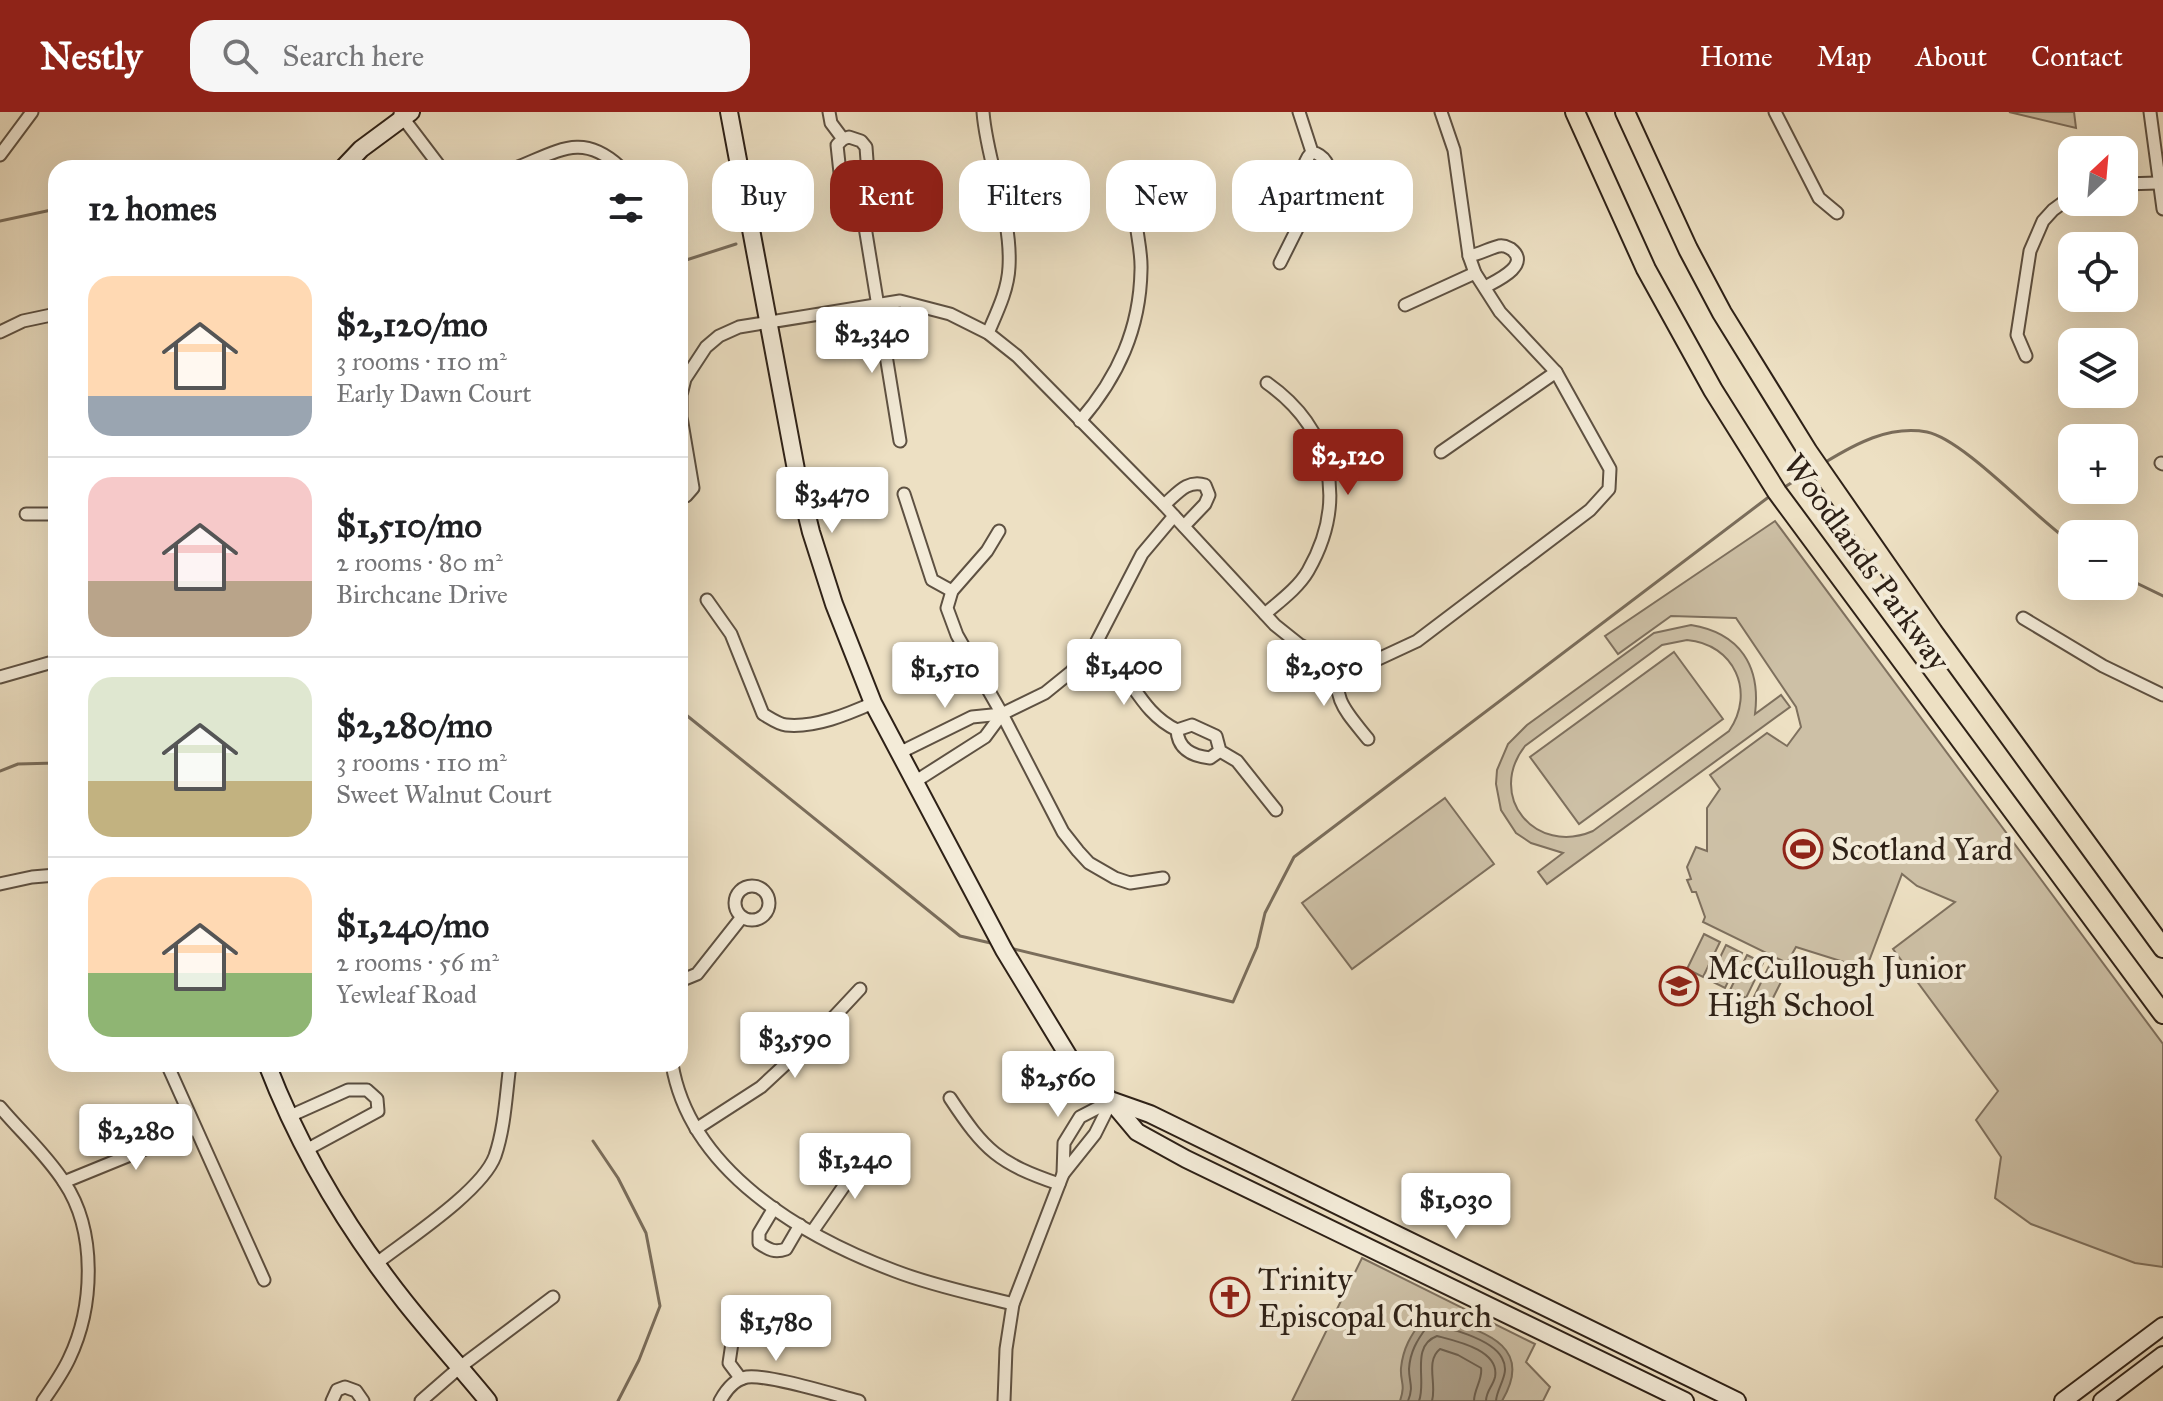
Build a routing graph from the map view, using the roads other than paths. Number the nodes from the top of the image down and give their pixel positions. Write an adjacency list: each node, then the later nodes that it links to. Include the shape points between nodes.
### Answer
1 (32, 112): 14 (street)
2 (729, 112): 38 (street)
3 (829, 112): 12 (street)
4 (983, 112): 40 (street, via 1009,267)
5 (1299, 112): 13 (street)
6 (1441, 112): 31 (street, via 1454,150)
7 (1575, 112): 81 (main road, Woodlands Parkway, via 1646,269 1768,478)
8 (1625, 112): 78 (main road, Woodlands Parkway, via 1722,313 1808,452)
9 (1775, 112): 27 (street, via 1819,198)
10 (2150, 112): 23 (street)
11 (404, 114): 15 (street); 16 (street)
12 (843, 139): 19 (street, via 837,145); 20 (street, via 861,141)
13 (1312, 152): 21 (street); 22 (street)
14 (0, 155)
15 (351, 160)
16 (436, 160)
17 (538, 160): 18 (street, via 577,146 604,152)
18 (613, 160)
19 (837, 160)
20 (867, 160)
21 (1305, 160)
22 (1325, 160)
23 (2157, 183): 24 (street); 26 (street)
24 (2138, 184)
25 (2058, 206): 41 (street, via 2043,221 2030,251 2017,335)
26 (2163, 209)
27 (1837, 213)
28 (866, 232): 35 (street)
29 (1137, 232): 45 (street, via 1139,300 1130,339 1120,365)
30 (1296, 232): 32 (street)
31 (1469, 256): 33 (street); 34 (street, via 1498,246 1515,252 1515,269)
32 (1280, 263)
33 (1475, 273): 34 (street); 36 (street)
34 (1485, 287): 42 (street, via 1500,312)
35 (878, 303): 38 (street); 40 (street, via 927,306); 46 (street)
36 (1405, 305)
37 (48, 316): 39 (street)
38 (769, 320): 43 (street, via 719,336); 66 (street, via 811,532)
39 (0, 332)
40 (988, 333): 45 (street)
41 (2026, 356)
42 (1556, 372): 47 (street); 62 (street, via 1610,469 1609,489 1590,510 1417,641 1374,661)
43 (688, 374)
44 (1267, 383): 59 (street, via 1286,396 1316,435 1331,491 1328,518 1307,572)
45 (1080, 421): 51 (street)
46 (900, 441)
47 (1441, 452)
48 (688, 476): 49 (street, via 693,488)
49 (688, 494)
50 (904, 494): 57 (street, via 932,580)
51 (1164, 505): 54 (street); 55 (street, via 1187,484 1205,485 1205,504)
52 (26, 514): 53 (street)
53 (48, 514)
54 (1174, 516): 55 (street); 61 (street, via 1142,554)
55 (1184, 526): 59 (street)
56 (999, 531): 57 (street)
57 (952, 591): 67 (street, via 947,608 957,635)
58 (707, 600): 66 (street, via 731,634 763,714 783,725 802,724)
59 (1265, 614): 62 (street, via 1300,645)
60 (2023, 618): 65 (street)
61 (1095, 645): 67 (street, via 1045,693); 68 (street, via 1123,671 1145,707)
62 (1338, 661): 69 (street, via 1336,692)
63 (48, 663): 64 (street)
64 (0, 677)
65 (2163, 695)
66 (873, 703): 71 (street)
67 (1002, 714): 71 (street, via 972,717); 72 (street, via 985,737); 75 (street, via 1063,832 1089,863 1130,883)
68 (1177, 730): 70 (street, via 1192,725 1206,730 1216,736); 70 (street, via 1187,752 1210,758)
69 (1368, 739)
70 (1220, 751): 73 (street, via 1237,761)
71 (901, 752): 72 (street)
72 (916, 781): 87 (street, via 1001,944 1069,1057)
73 (1276, 810)
74 (48, 876): 76 (street)
75 (1163, 878)
76 (0, 884)
77 (742, 917): 79 (street, via 697,974)
78 (2163, 948)
79 (688, 978)
80 (860, 989): 91 (street, via 761,1087)
81 (2163, 1014)
82 (170, 1072): 90 (street)
83 (271, 1072): 89 (street)
84 (509, 1072): 99 (street, via 500,1139 484,1176)
85 (674, 1072): 91 (street)
86 (950, 1098): 94 (street, via 995,1155 1021,1171)
87 (1111, 1101): 94 (street, via 1095,1134); 94 (street, via 1080,1117 1064,1143); 108 (street, via 1191,1134); 117 (street, via 1137,1132 1186,1159)
88 (0, 1107): 95 (street)
89 (290, 1116): 92 (street); 92 (street, via 348,1090 367,1090 377,1099 378,1111)
90 (194, 1129): 95 (street); 100 (street)
91 (696, 1129): 96 (street, via 723,1164)
92 (306, 1150): 99 (street)
93 (869, 1150): 98 (street)
94 (1061, 1179): 102 (street)
95 (64, 1182): 109 (street, via 81,1221 87,1293 68,1361)
96 (774, 1208): 97 (street); 97 (street, via 759,1233 759,1243 769,1250 786,1249)
97 (800, 1225): 98 (street)
98 (812, 1232): 102 (street, via 897,1272)
99 (377, 1263): 106 (street)
100 (264, 1280)
101 (553, 1297): 106 (street)
102 (1013, 1304): 116 (street)
103 (741, 1326): 107 (street, via 729,1363)
104 (2163, 1326): 119 (street)
105 (2163, 1355): 120 (street)
106 (460, 1367): 112 (street); 113 (street)
107 (741, 1379): 114 (street); 115 (street, via 765,1378)
108 (1715, 1398): 118 (street)
109 (43, 1401)
110 (332, 1401): 111 (street, via 345,1387)
111 (363, 1401)
112 (421, 1401)
113 (488, 1401)
114 (720, 1401)
115 (859, 1401)
116 (1004, 1401)
117 (1685, 1401)
118 (1737, 1401)
119 (2063, 1401)
120 (2102, 1401)

